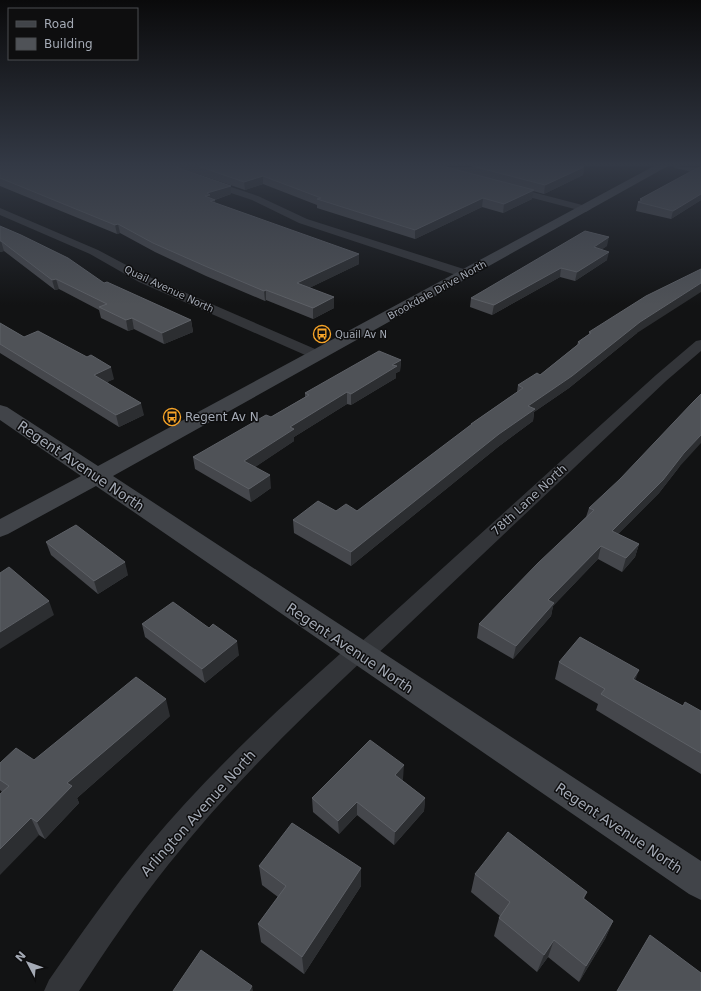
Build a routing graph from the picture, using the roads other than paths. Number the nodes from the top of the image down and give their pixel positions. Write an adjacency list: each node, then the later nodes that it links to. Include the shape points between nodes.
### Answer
1 (3, 212): 6 (street, Quail Avenue North, via 94,252 143,279)
2 (285, 212): 4 (street, via 303,221)
3 (580, 212): 4 (street, Brookdale Drive North)
4 (466, 274): 6 (street, Brookdale Drive North)
5 (701, 344): 10 (street, 78th Lane North, via 655,383 366,651)
6 (317, 355): 8 (street, Brookdale Drive North)
7 (0, 411): 8 (street, Regent Avenue North)
8 (97, 476): 9 (street, Brookdale Drive North); 10 (street, Regent Avenue North)
9 (0, 529)
10 (356, 652): 11 (street, Regent Avenue North); 12 (street, Arlington Avenue North, via 296,707 219,785 132,887)
11 (701, 882)
12 (60, 991)

